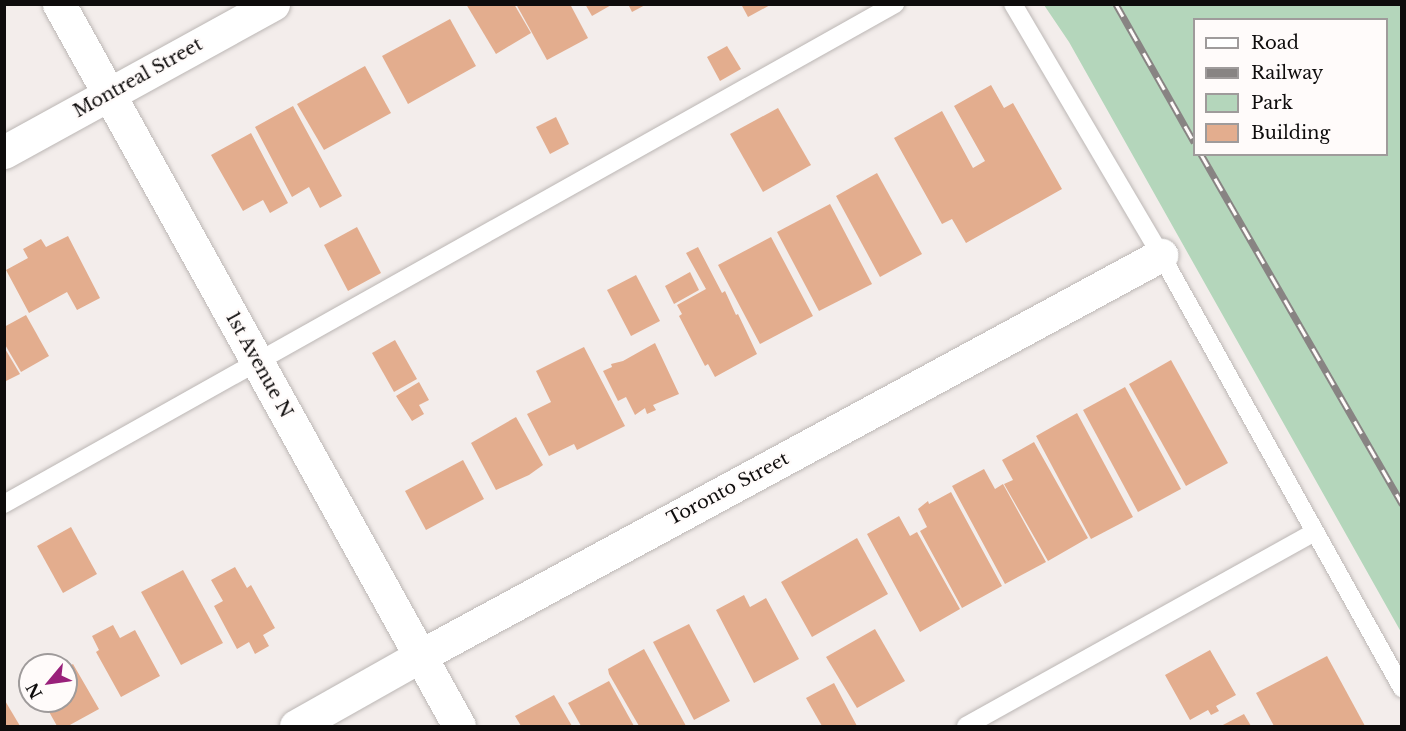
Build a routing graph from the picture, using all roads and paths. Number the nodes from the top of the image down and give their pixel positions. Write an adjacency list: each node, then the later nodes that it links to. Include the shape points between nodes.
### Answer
1 (59, 4): 5 (street, 1st Avenue N)
2 (273, 4): 5 (street, Montreal Street)
3 (895, 4): 8 (lane)
4 (1013, 4): 7 (lane)
5 (109, 94): 6 (street, Montreal Street); 8 (street, 1st Avenue N)
6 (4, 152)
7 (1161, 255): 10 (lane); 11 (street, Toronto Street)
8 (257, 361): 9 (lane); 11 (street, 1st Avenue N)
9 (4, 504)
10 (1315, 532): 12 (lane); 15 (lane)
11 (420, 656): 13 (street, Toronto Street); 14 (street, 1st Avenue N)
12 (1401, 688)
13 (297, 726)
14 (459, 726)
15 (966, 726)

